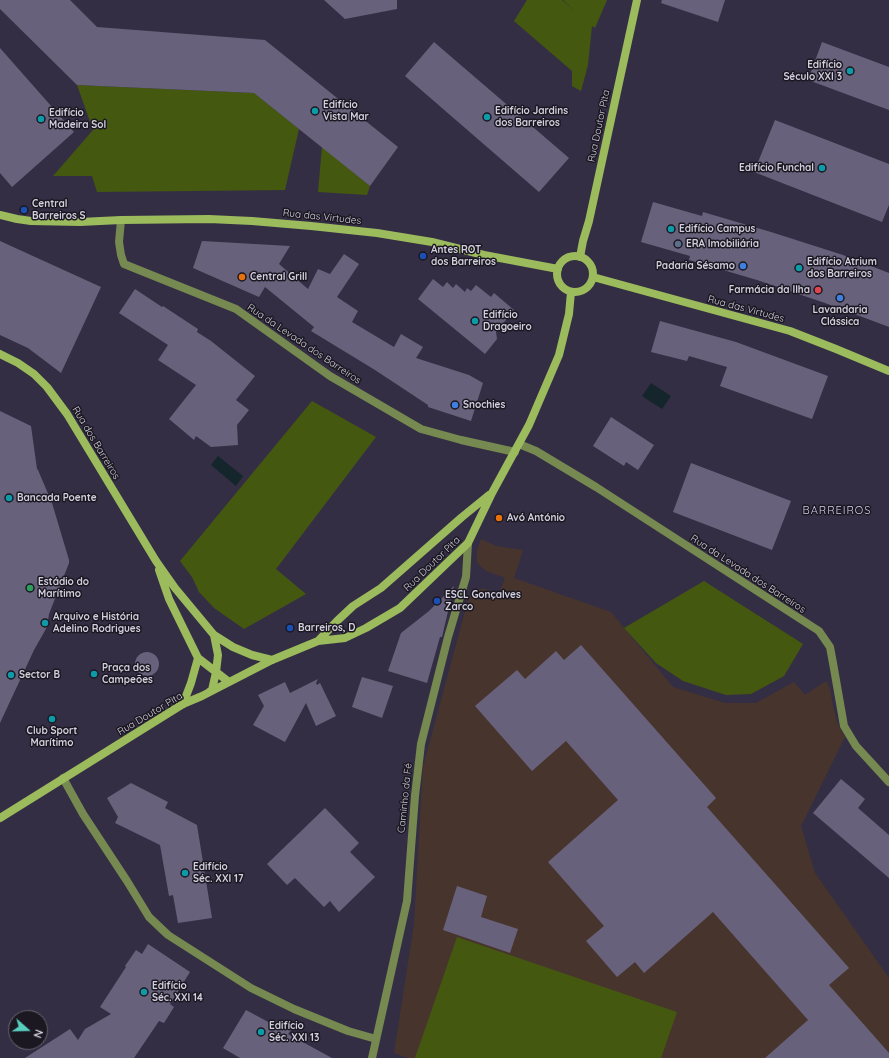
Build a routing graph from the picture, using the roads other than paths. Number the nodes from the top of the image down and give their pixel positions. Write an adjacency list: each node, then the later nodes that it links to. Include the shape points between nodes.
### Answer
1 (637, 0): 4 (street, Rua Doutor Pita)
2 (0, 214): 3 (street, Rua das Virtudes, via 31,221)
3 (120, 220): 5 (street, Rua das Virtudes, via 252,221 377,233); 11 (street, Rua da Levada dos Barreiros, via 120,255 124,264 236,309 330,376 421,430)
4 (580, 257): 5 (street, via 569,257); 6 (street, via 592,266)
5 (558, 269): 7 (street, via 558,281)
6 (593, 277): 7 (street, via 592,282 583,291); 9 (street, Rua das Virtudes, via 790,331)
7 (571, 292): 10 (street, Rua Doutor Pita, via 569,314 559,355)
8 (0, 354): 14 (street, Rua dos Barreiros, via 34,374 51,392)
9 (889, 371)
10 (519, 444): 11 (street, Rua Doutor Pita); 24 (street, Rua da Levada dos Barreiros, via 536,451 596,487 819,632 830,647 844,726 856,746)
11 (515, 452): 12 (street, Rua Doutor Pita)
12 (492, 493): 13 (street, Rua Doutor Pita); 16 (street, Rua Doutor Pita, via 381,588 353,606)
13 (468, 543): 16 (street, Rua Doutor Pita, via 400,608 345,638); 26 (street, Caminho da Fé, via 466,577 421,744 414,796 407,901)
14 (156, 561): 15 (street, Rua dos Barreiros); 17 (street, Rua dos Barreiros, via 169,599)
15 (214, 635): 18 (street, Rua dos Barreiros, via 233,647); 19 (street, Rua dos Barreiros, via 218,655)
16 (318, 641): 18 (street, Rua Doutor Pita)
17 (198, 658): 19 (street, Rua dos Barreiros); 22 (street)
18 (272, 660): 20 (street, Rua Doutor Pita)
19 (216, 672): 20 (street, Rua dos Barreiros); 21 (street, Rua dos Barreiros, via 212,690)
20 (229, 682): 21 (street, Rua Doutor Pita)
21 (202, 696): 22 (street, Rua Doutor Pita)
22 (183, 704): 23 (street, Rua Doutor Pita)
23 (63, 778): 25 (street, Rua Doutor Pita); 26 (street, via 149,917 168,935 251,988 294,1009 348,1031)
24 (889, 782)
25 (0, 818)
26 (376, 1039): 27 (street, Caminho da Fé)
27 (372, 1058)

